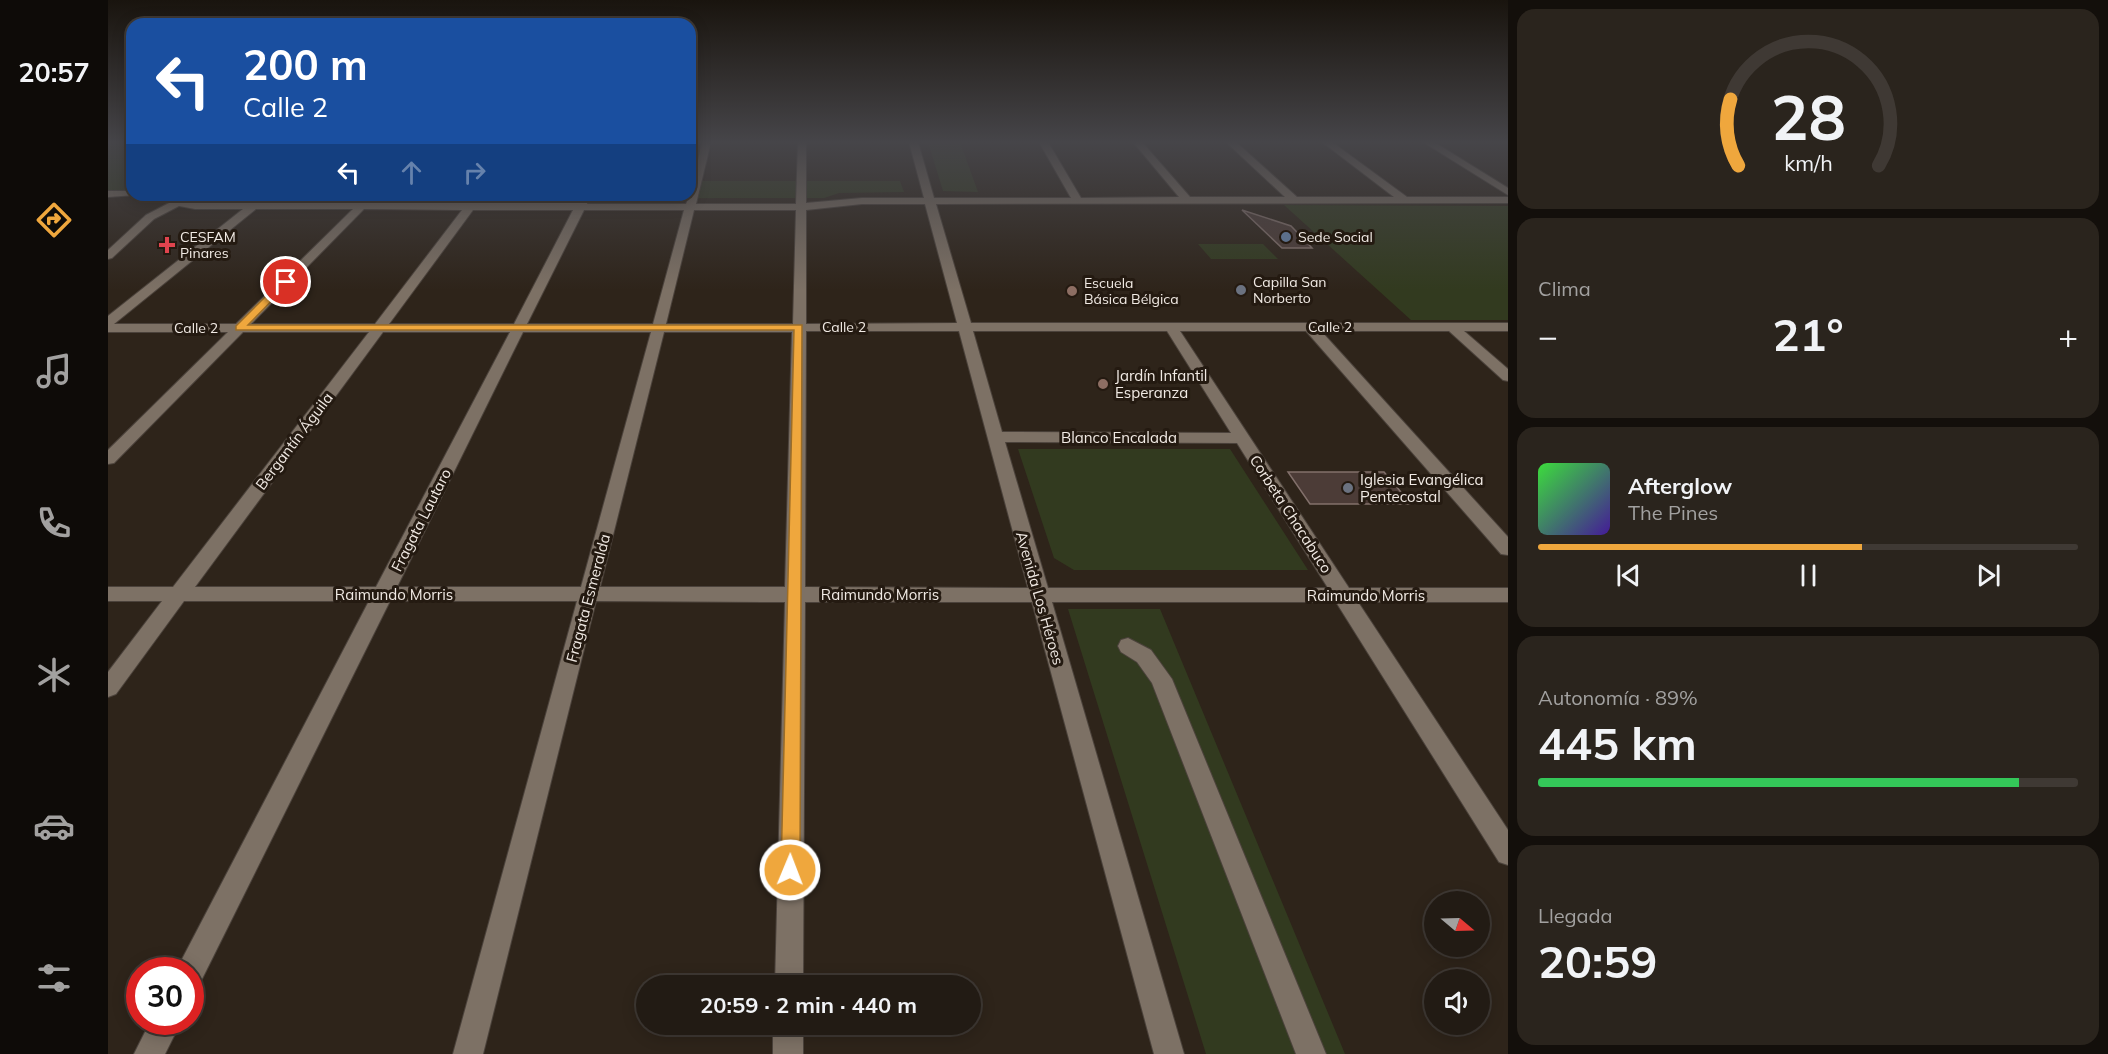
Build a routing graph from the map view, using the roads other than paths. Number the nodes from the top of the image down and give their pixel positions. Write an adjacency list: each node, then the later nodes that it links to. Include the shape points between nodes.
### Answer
1 (801, 191): 24 (street)
2 (926, 191): 14 (street, Avenida Los Héroes)
3 (1072, 191): 15 (street)
4 (1180, 191): 16 (street)
5 (1284, 191): 17 (street)
6 (1393, 191): 18 (street)
7 (108, 194): 8 (street)
8 (126, 194)
9 (259, 201): 21 (street)
10 (367, 201): 22 (street)
11 (475, 201): 12 (street); 22 (street); 35 (street, Bergantín Águila)
12 (584, 201): 23 (street); 36 (street, Fragata Lautaro)
13 (692, 201): 23 (street, Fragata Esmeralda)
14 (929, 201): 15 (street); 24 (street, via 854,201); 28 (street, Avenida Los Héroes)
15 (1078, 201): 16 (street)
16 (1188, 201): 17 (street)
17 (1295, 201): 18 (street)
18 (1406, 201): 19 (street)
19 (1508, 201)
20 (179, 202): 21 (street, via 189,206); 25 (street, via 150,217)
21 (253, 206): 22 (street); 26 (street)
22 (362, 206): 34 (street)
23 (690, 207): 24 (street); 37 (street, Fragata Esmeralda)
24 (801, 207): 27 (street)
25 (108, 256)
26 (108, 322)
27 (799, 327): 28 (street, Calle 2); 37 (street, Calle 2); 47 (street)
28 (965, 327): 29 (street, Calle 2); 39 (street, Avenida Los Héroes)
29 (1171, 327): 30 (street, Calle 2); 40 (street, Corbeta Chacabuco)
30 (1310, 327): 31 (street, Calle 2); 42 (street)
31 (1452, 327): 32 (street, Calle 2); 38 (street)
32 (1508, 327)
33 (108, 328): 34 (street, Calle 2)
34 (240, 328): 35 (street, Calle 2); 41 (street)
35 (379, 328): 36 (street, Calle 2); 44 (street, Bergantín Águila)
36 (519, 328): 37 (street, Calle 2); 45 (street, Fragata Lautaro)
37 (659, 328): 46 (street, Fragata Esmeralda)
38 (1508, 377)
39 (995, 437): 40 (street, Blanco Encalada); 48 (street, Avenida Los Héroes)
40 (1242, 438): 49 (street, Corbeta Chacabuco)
41 (108, 459)
42 (1508, 549)
43 (108, 594): 44 (street, Raimundo Morris)
44 (178, 594): 45 (street, Raimundo Morris); 52 (street, Bergantín Águila)
45 (384, 594): 46 (street, Raimundo Morris); 54 (street, Fragata Lautaro)
46 (589, 594): 47 (street, Raimundo Morris); 59 (street, Fragata Esmeralda)
47 (795, 594): 48 (street, Raimundo Morris); 55 (street)
48 (1039, 595): 49 (street, Raimundo Morris); 61 (street, Avenida Los Héroes)
49 (1343, 595): 50 (street, Raimundo Morris); 53 (street, Corbeta Chacabuco)
50 (1508, 595)
51 (1128, 646): 62 (street, via 1154,667 1161,679)
52 (108, 688)
53 (1508, 853)
54 (198, 957)
55 (789, 975)
56 (159, 1035): 58 (street)
57 (788, 1035): 60 (street)
58 (149, 1054)
59 (468, 1054)
60 (788, 1054)
61 (1168, 1054)
62 (1311, 1054)

